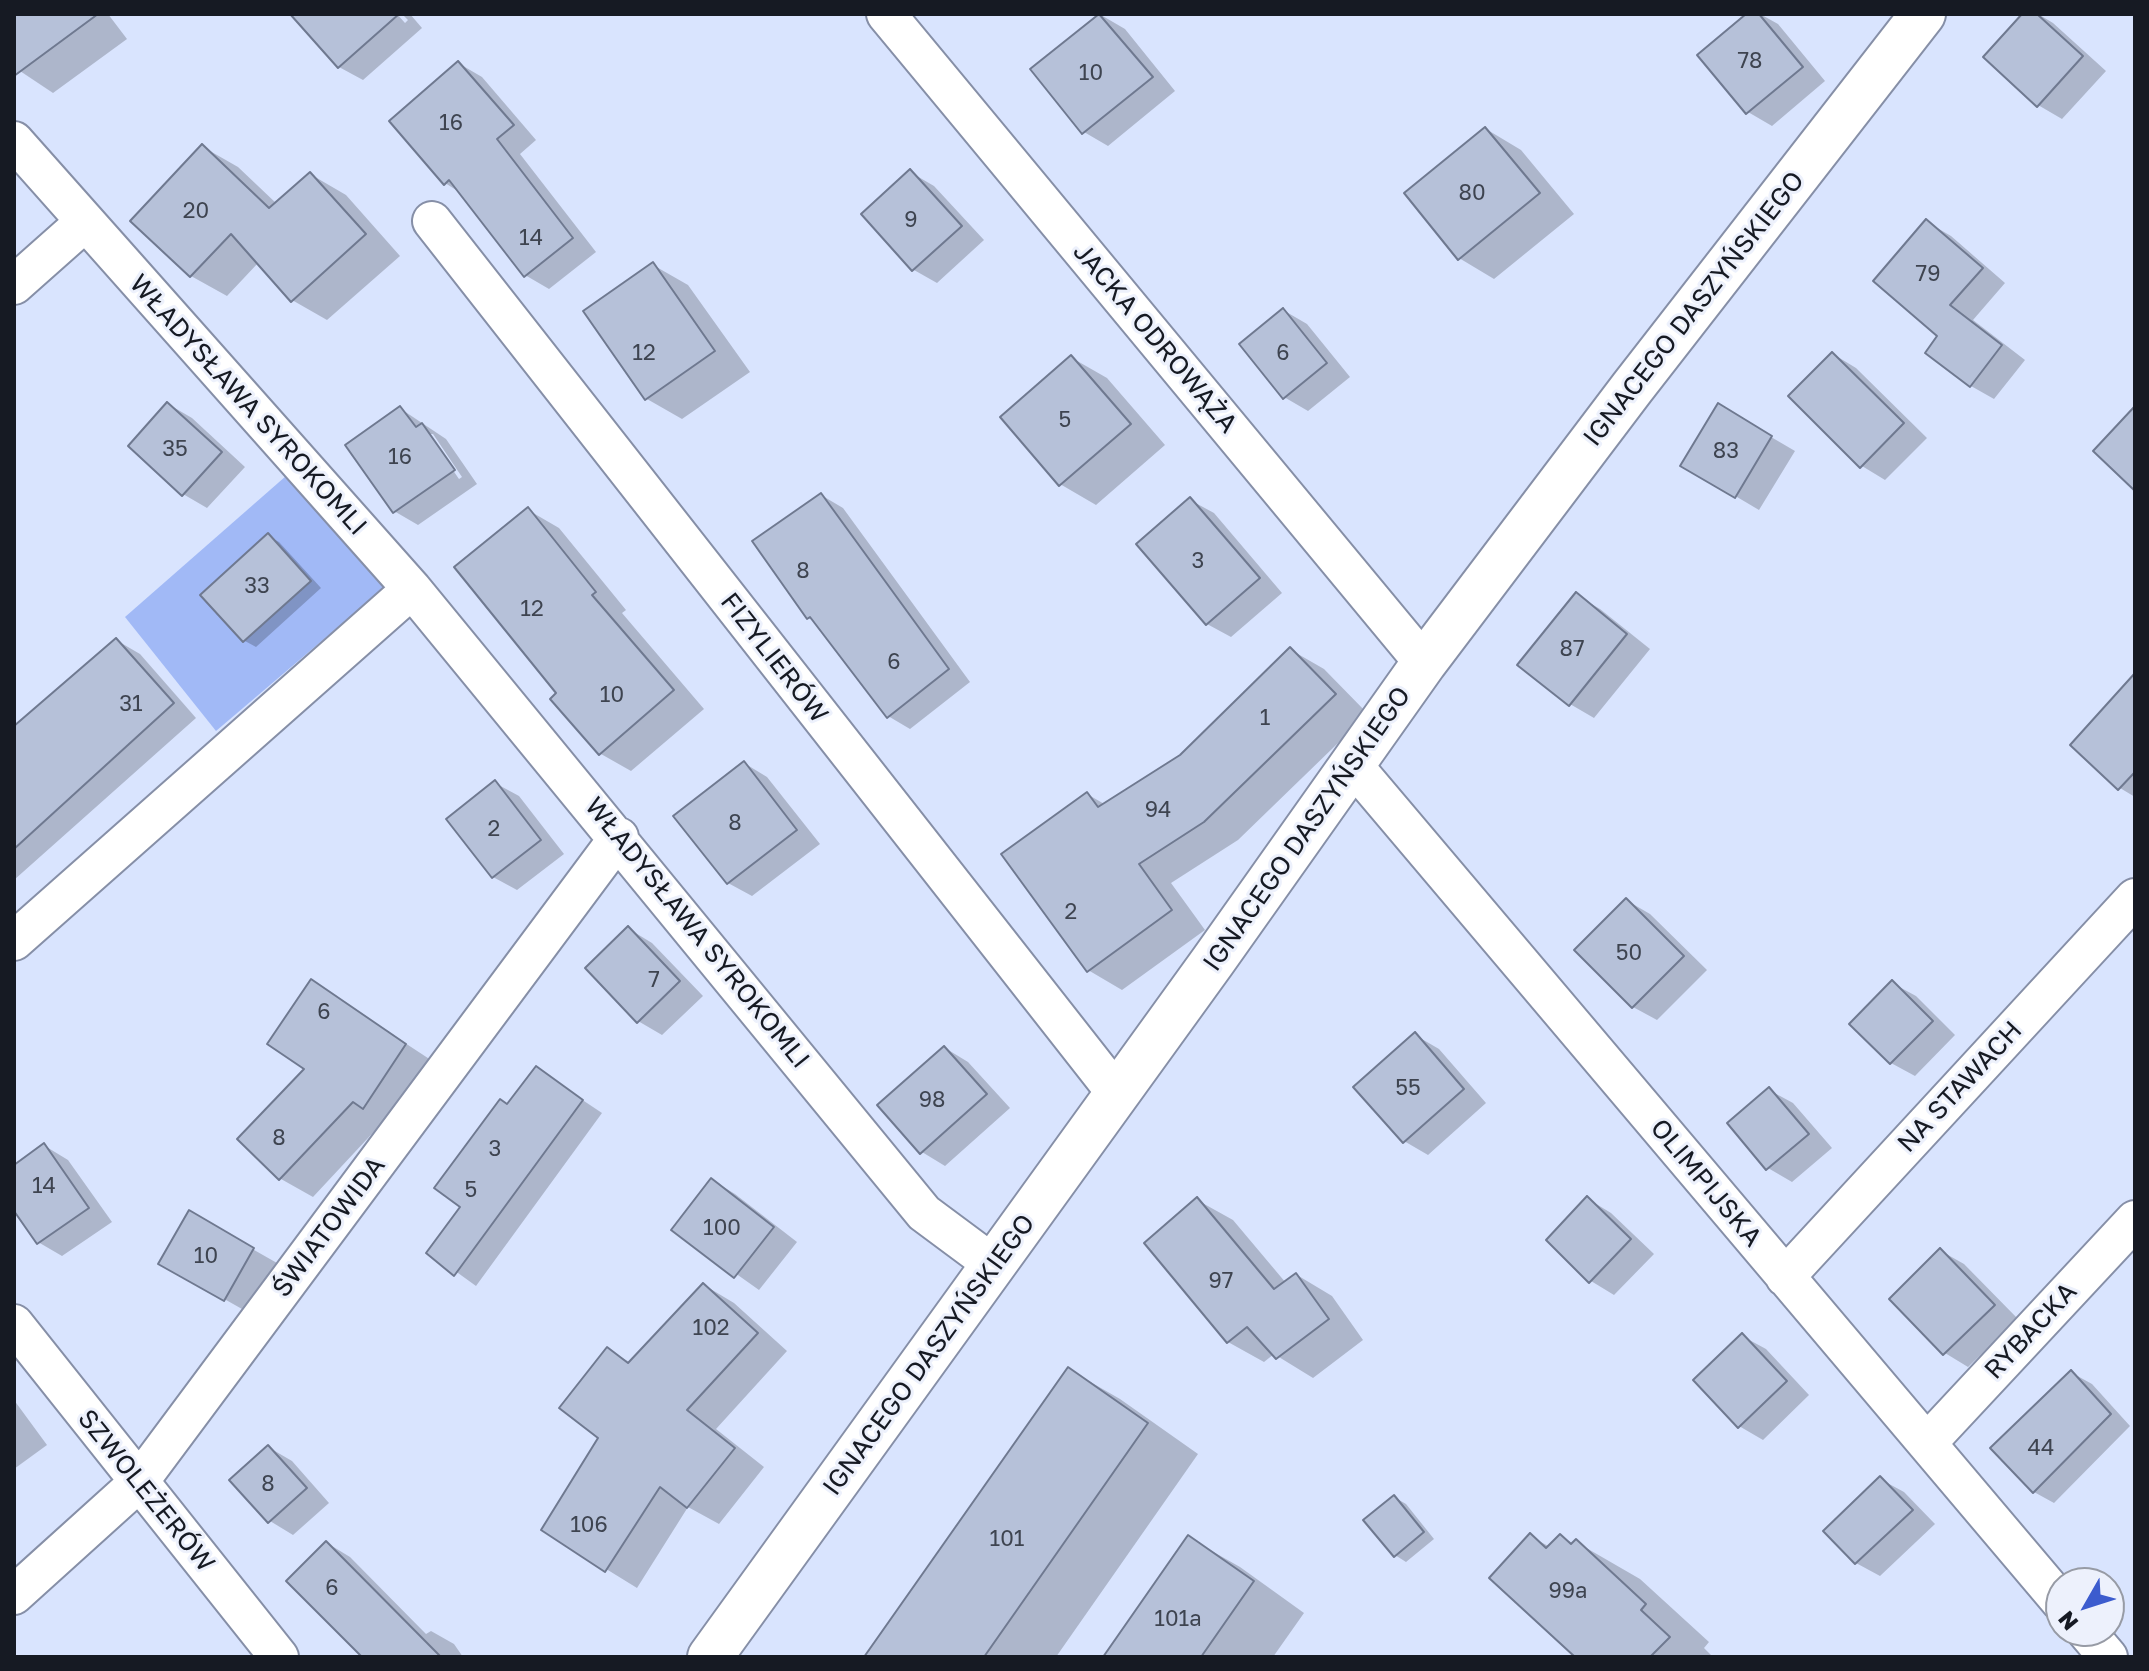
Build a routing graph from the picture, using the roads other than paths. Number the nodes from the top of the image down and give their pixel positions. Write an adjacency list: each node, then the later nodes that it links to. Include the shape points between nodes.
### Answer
1 (886, 14): 8 (street, JACKA ODROWĄŻA)
2 (1923, 14): 8 (street, IGNACEGO DASZYŃSKIEGO)
3 (14, 141): 5 (street, WŁADYSŁAWA SYROKOMLI)
4 (432, 221): 13 (street, FIZYLIERÓW)
5 (85, 222): 6 (street); 7 (street, WŁADYSŁAWA SYROKOMLI)
6 (14, 285)
7 (412, 589): 10 (street, WŁADYSŁAWA SYROKOMLI); 12 (street)
8 (1424, 663): 9 (street, IGNACEGO DASZYŃSKIEGO)
9 (1352, 764): 13 (street, IGNACEGO DASZYŃSKIEGO); 16 (street, OLIMPIJSKA)
10 (619, 837): 15 (street, WŁADYSŁAWA SYROKOMLI, via 924,1213); 19 (street, ŚWIATOWIDA)
11 (2135, 898): 16 (street, NA STAWACH)
12 (14, 941)
13 (1117, 1094): 15 (street, IGNACEGO DASZYŃSKIEGO)
14 (2135, 1220): 18 (street, RYBACKA)
15 (994, 1265): 23 (street, IGNACEGO DASZYŃSKIEGO)
16 (1785, 1277): 18 (street, OLIMPIJSKA)
17 (14, 1324): 19 (street, SZWOLEŻERÓW)
18 (1927, 1443): 20 (street, OLIMPIJSKA)
19 (138, 1483): 21 (street, ŚWIATOWIDA); 22 (street, SZWOLEŻERÓW)
20 (2045, 1583)
21 (14, 1595)
22 (279, 1657)
23 (710, 1657)

